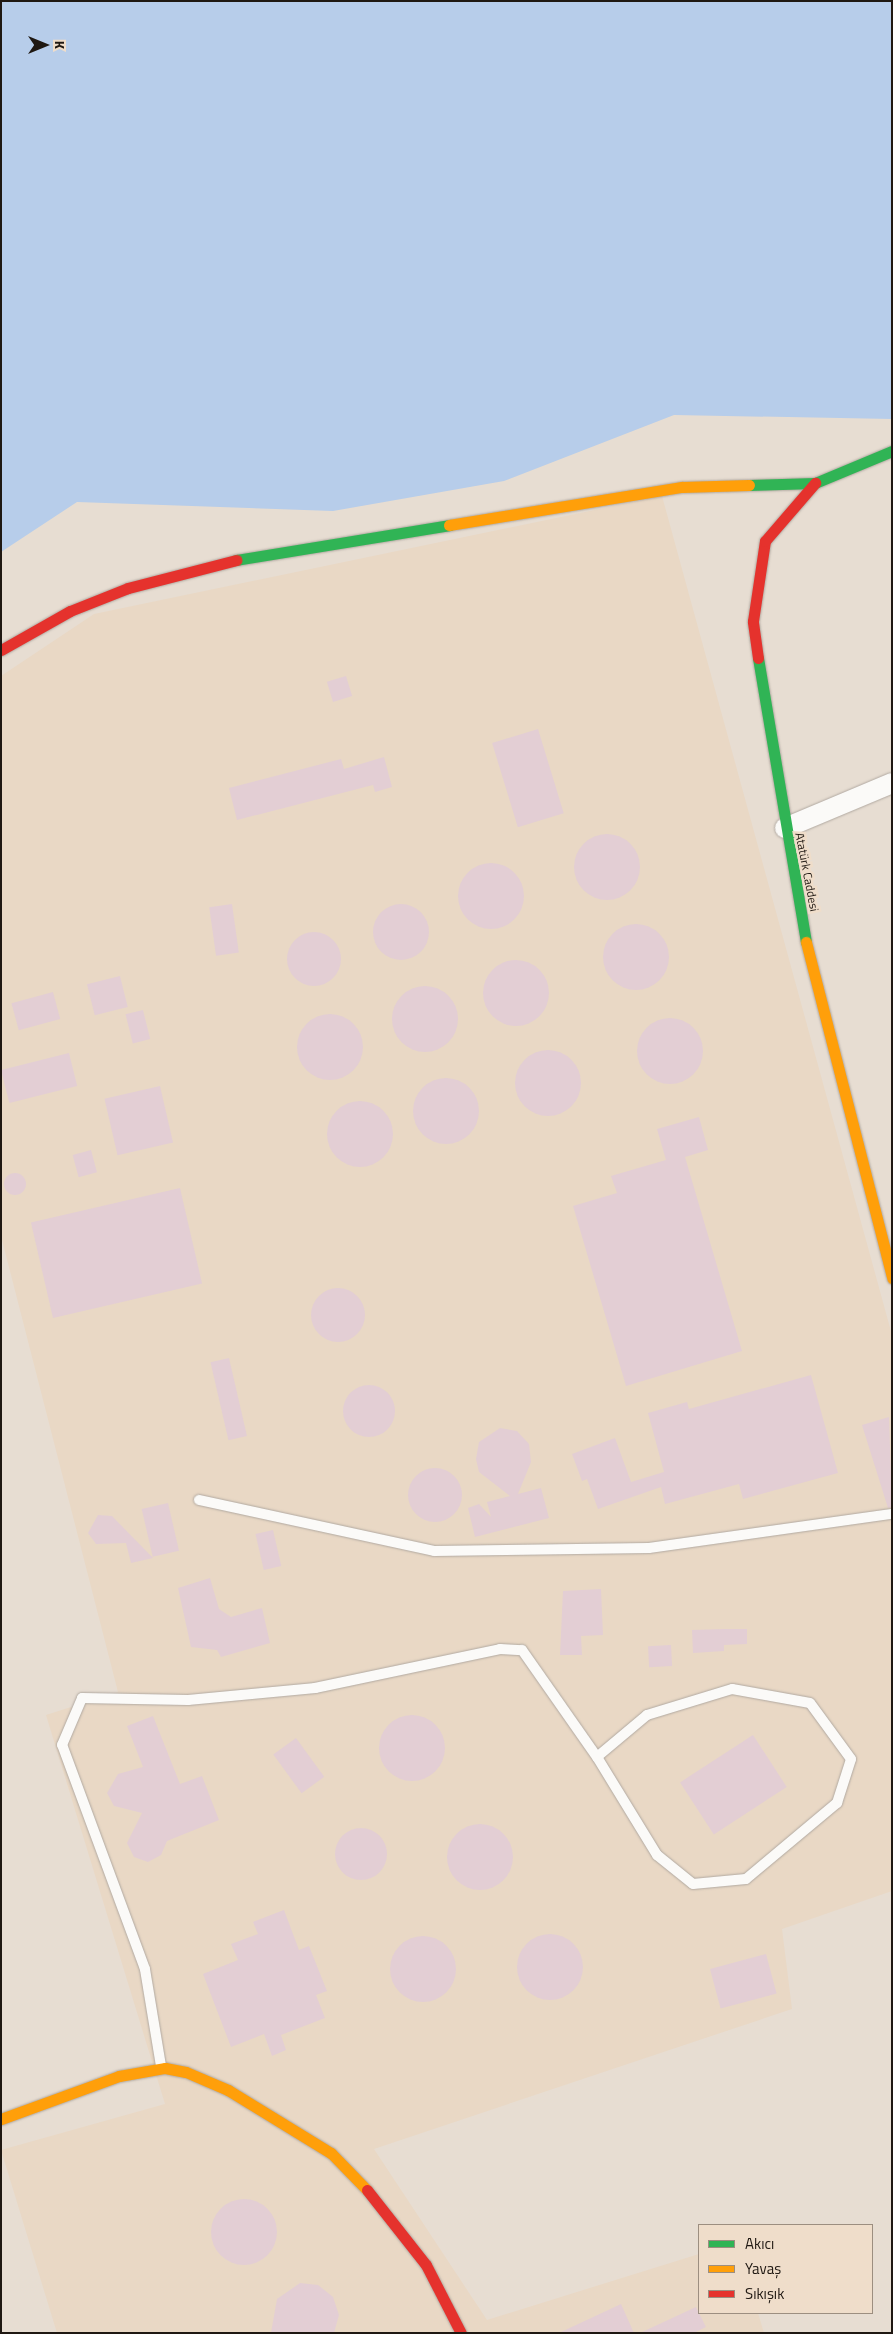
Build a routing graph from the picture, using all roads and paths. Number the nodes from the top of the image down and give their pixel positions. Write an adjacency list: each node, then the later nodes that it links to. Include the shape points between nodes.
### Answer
1 (892, 451): 2 (street)
2 (815, 483): 3 (street, via 682,487 224,562 128,588 70,611); 5 (street, Atatürk Caddesi, via 765,541 754,621)
3 (1, 650)
4 (892, 783): 5 (street)
5 (785, 828): 6 (street, Atatürk Caddesi, via 806,941)
6 (892, 1278)
7 (199, 1500): 8 (lane, via 434,1551 649,1548)
8 (892, 1514)
9 (597, 1757): 9 (lane, via 647,1715 732,1689 810,1703 851,1759 837,1803 746,1880 693,1884 657,1855); 10 (lane, via 522,1650 500,1648 315,1688 188,1700 82,1698 62,1745 145,1969 160,2040)
10 (161, 2069): 11 (street, via 118,2076); 12 (street, via 186,2072 228,2090 331,2153 384,2208 426,2265)
11 (1, 2119)
12 (461, 2333)

